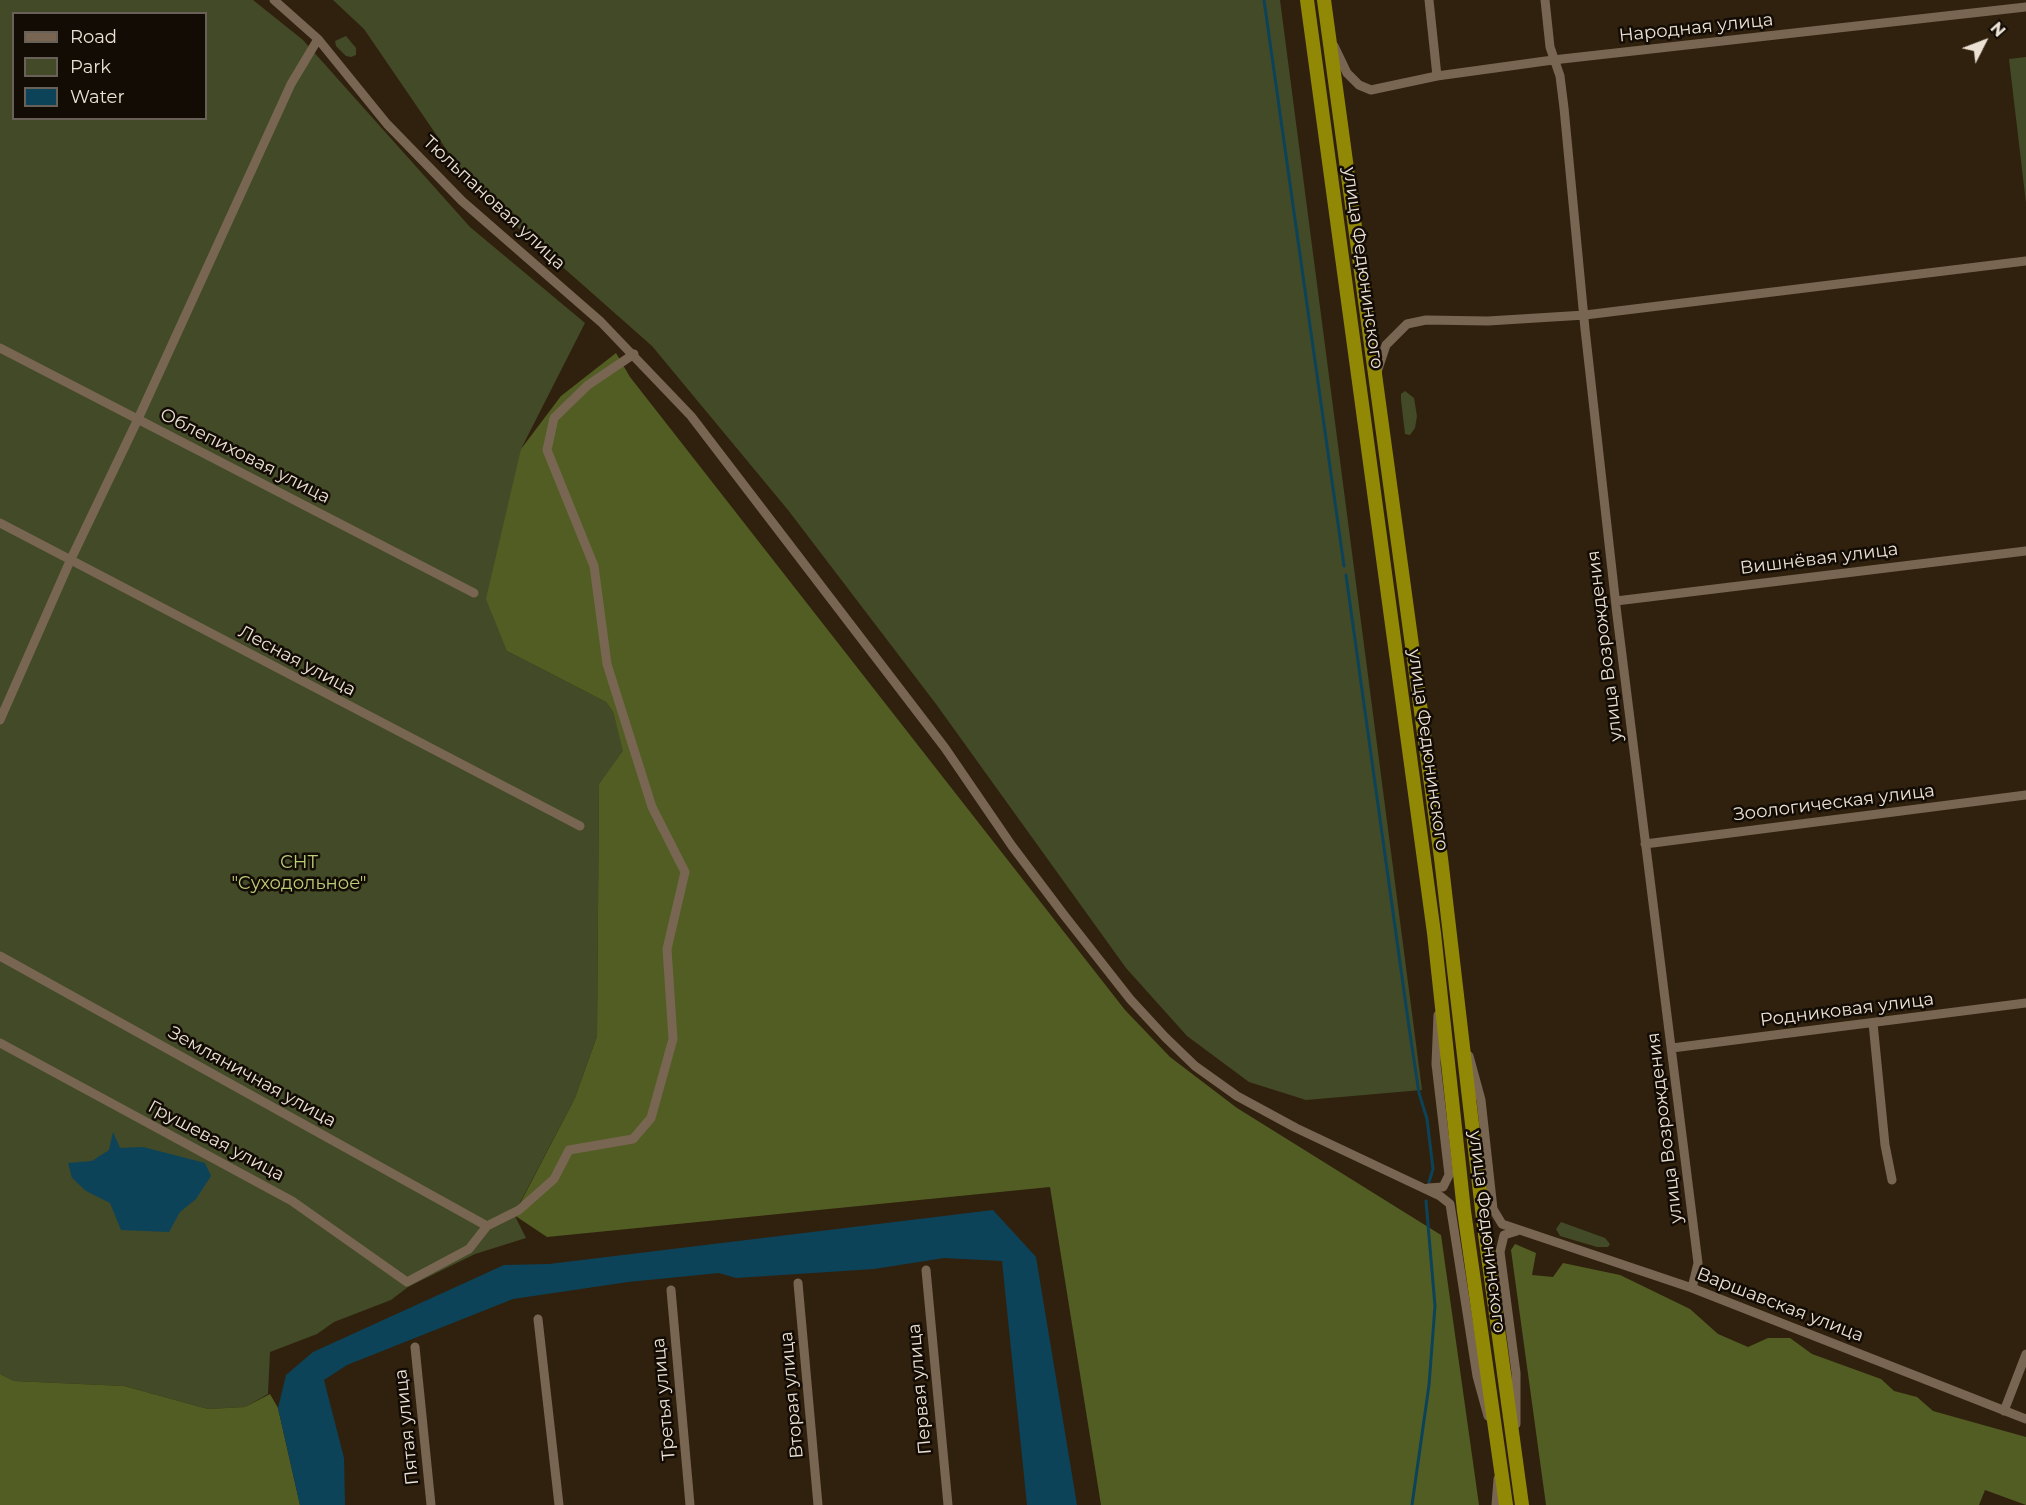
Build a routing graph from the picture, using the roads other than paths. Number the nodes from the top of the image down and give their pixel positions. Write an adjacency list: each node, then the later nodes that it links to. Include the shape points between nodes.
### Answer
1 (274, 0): 8 (street, Тюльпановая улица)
2 (1307, 0): 27 (highway, улица Федюнинского)
3 (1324, 0): 7 (highway, улица Федюнинского)
4 (1429, 0): 10 (street)
5 (1545, 0): 9 (street, улица Возрождения)
6 (2026, 7): 9 (street, Народная улица)
7 (1328, 28): 10 (street, Народная улица, via 1347,73 1359,85 1371,90); 15 (highway, улица Федюнинского)
8 (318, 39): 14 (street, Тюльпановая улица, via 387,124 462,201); 16 (street, via 291,84)
9 (1553, 60): 10 (street, Народная улица); 12 (street, улица Возрождения, via 1560,76)
10 (1437, 76)
11 (2026, 261): 12 (street)
12 (1585, 315): 15 (street, via 1426,320 1407,324 1386,345); 21 (street, улица Возрождения)
13 (0, 348): 16 (street, Облепиховая улица)
14 (634, 354): 34 (street, Тюльпановая улица, via 691,416 785,536 945,747 1012,846 1130,999 1165,1037 1195,1066 1237,1096); 35 (street, via 588,385 554,418 548,450 594,566 607,664 652,807 685,872 667,949 674,1039 651,1119 633,1139 569,1150 554,1179 519,1210)
15 (1377, 374): 30 (highway, улица Федюнинского)
16 (138, 419): 19 (street); 20 (street, Облепиховая улица)
17 (0, 523): 19 (street, Лесная улица)
18 (2026, 551): 21 (street, Вишнёвая улица)
19 (70, 561): 22 (street); 24 (street, Лесная улица)
20 (474, 593)
21 (1616, 601): 25 (street, улица Возрождения)
22 (0, 720)
23 (2026, 795): 25 (street, Зоологическая улица)
24 (580, 826)
25 (1646, 844): 32 (street, улица Возрождения)
26 (0, 956): 35 (street, Земляничная улица)
27 (1439, 979): 34 (street, via 1436,1064 1449,1175 1440,1188); 46 (highway, улица Федюнинского, via 1464,1212)
28 (2026, 1003): 29 (street, Родниковая улица)
29 (1873, 1023): 32 (street, Родниковая улица); 33 (street)
30 (1462, 1030): 36 (street, Варшавская улица, via 1481,1100 1493,1209 1502,1224); 47 (highway, улица Федюнинского)
31 (0, 1043): 35 (street, Грушевая улица, via 292,1201 407,1282 469,1249)
32 (1672, 1048): 39 (street, улица Возрождения, via 1698,1263)
33 (1892, 1180)
34 (1423, 1188): 46 (street, Тюльпановая улица, via 1446,1199 1453,1209 1477,1376)
35 (487, 1226)
36 (1519, 1232): 39 (street, Варшавская улица); 47 (street, via 1504,1235 1500,1244 1516,1372)
37 (926, 1270): 52 (street, Первая улица)
38 (798, 1283): 51 (street, Вторая улица)
39 (1692, 1288): 44 (street, Варшавская улица)
40 (671, 1290): 50 (street, Третья улица)
41 (538, 1319): 49 (street)
42 (415, 1347): 48 (street, Пятая улица)
43 (2026, 1354): 44 (street)
44 (2004, 1411): 45 (street, Варшавская улица)
45 (2026, 1419)
46 (1499, 1455): 53 (street); 54 (highway, улица Федюнинского)
47 (1516, 1460): 55 (highway, улица Федюнинского)
48 (431, 1505)
49 (560, 1505)
50 (690, 1505)
51 (818, 1505)
52 (948, 1505)
53 (1496, 1505)
54 (1506, 1505)
55 (1522, 1505)

